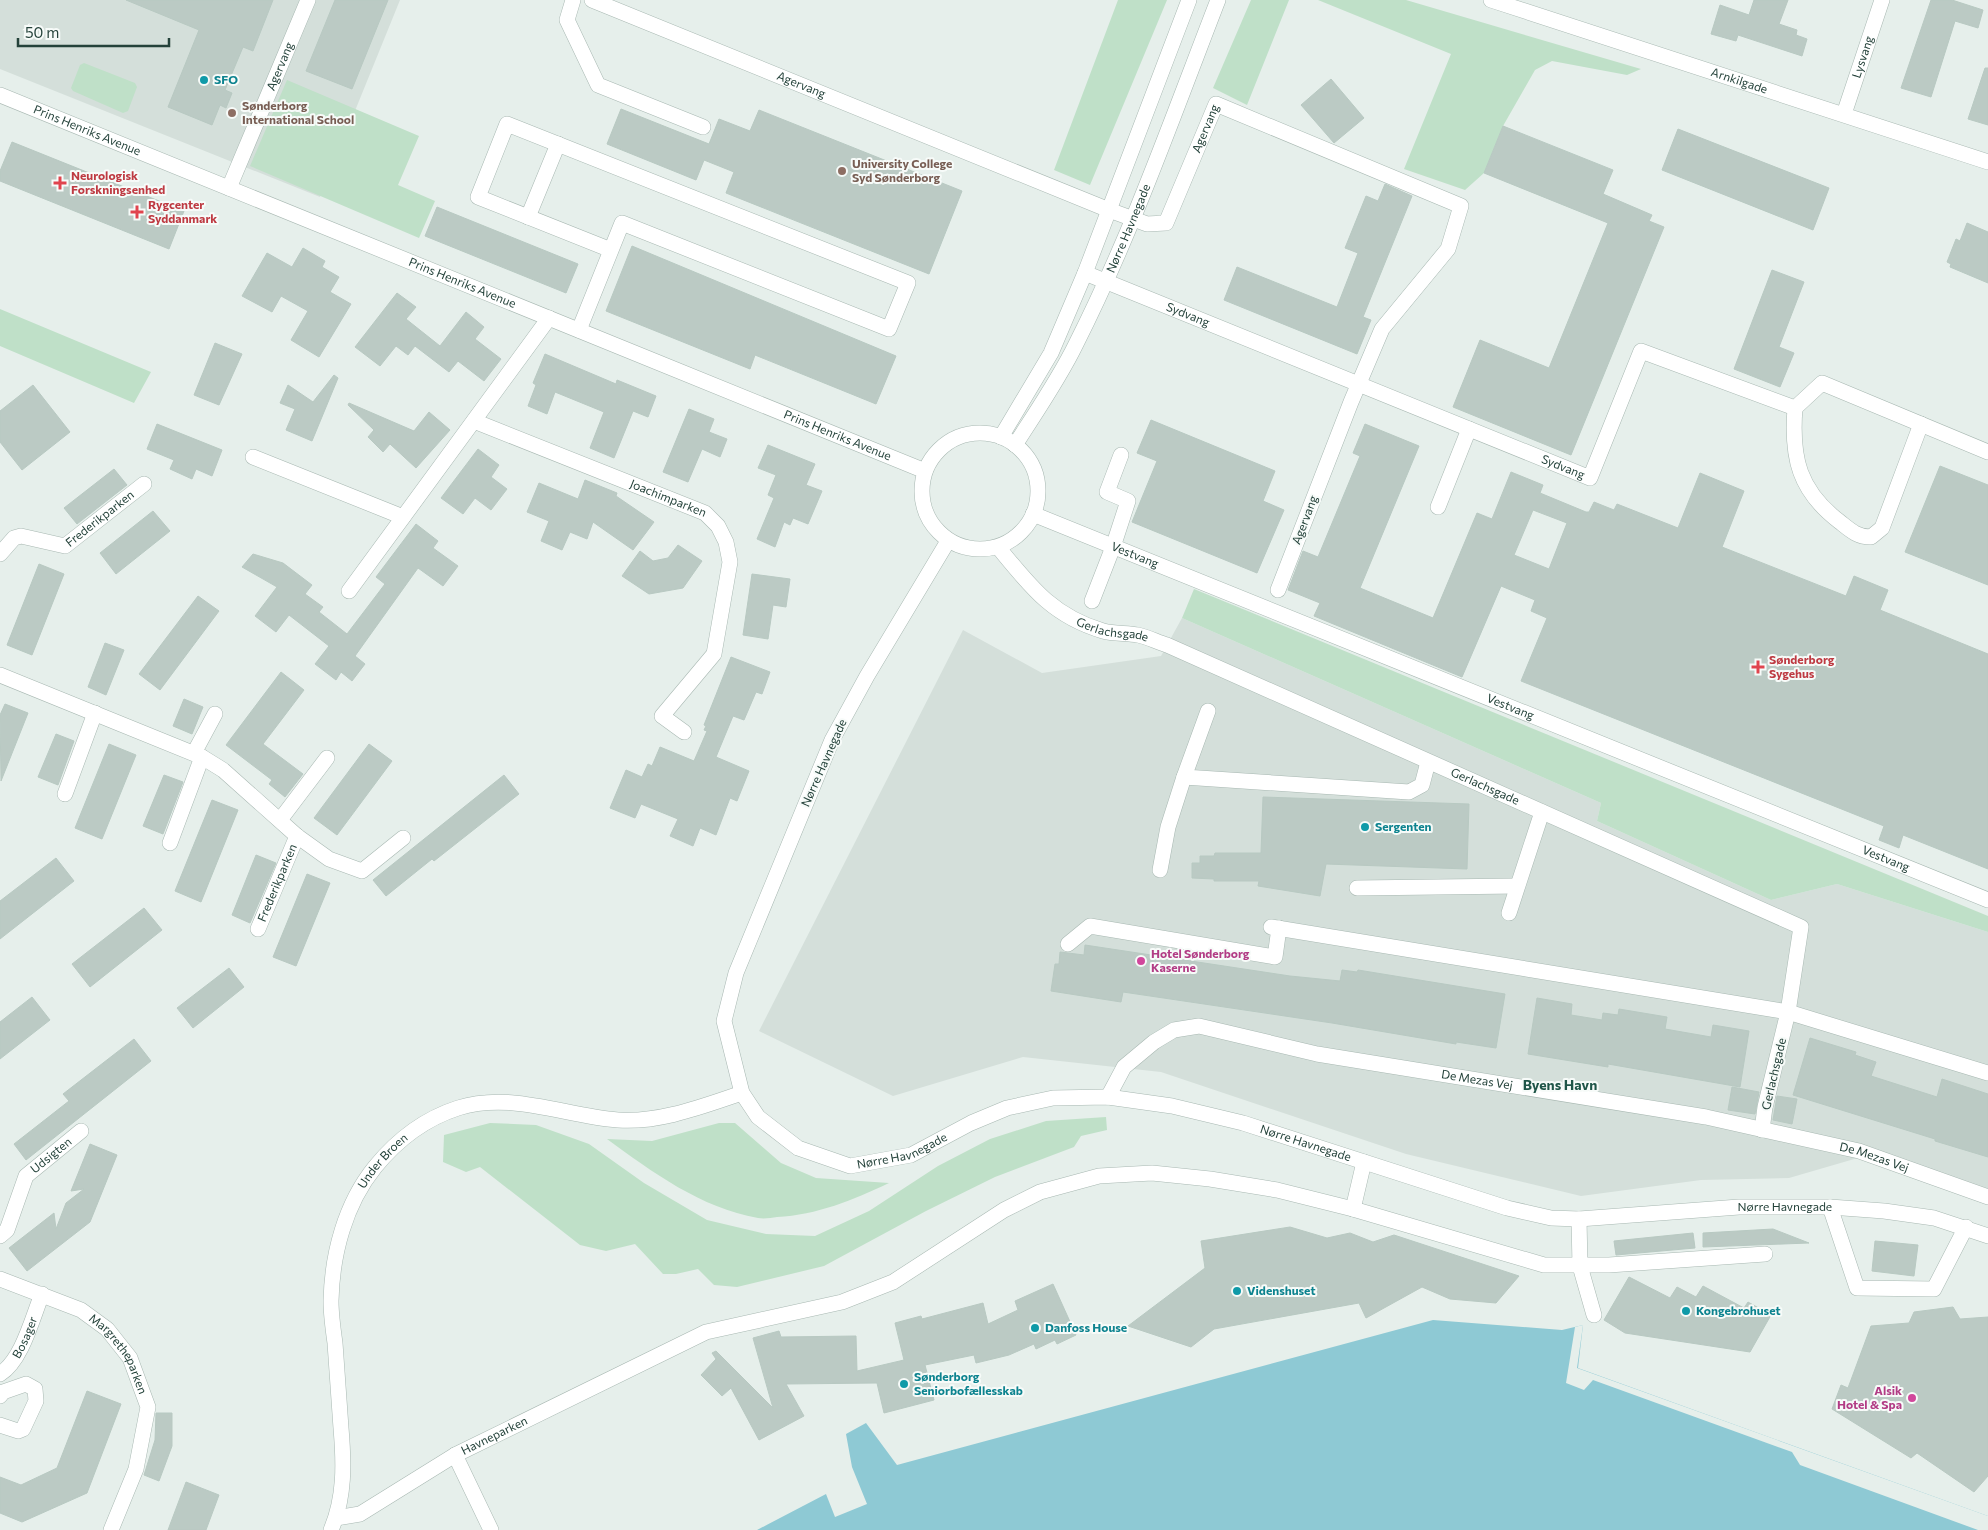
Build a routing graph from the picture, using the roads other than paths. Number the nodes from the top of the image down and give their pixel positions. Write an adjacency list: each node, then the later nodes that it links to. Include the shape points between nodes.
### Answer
1 (308, 0): 13 (street, Agervang)
2 (573, 0): 10 (street, via 567,20 598,85)
3 (592, 0): 14 (street, Agervang)
4 (1189, 0): 14 (street, Nørre Havnegade)
5 (1218, 0): 16 (street, Nørre Havnegade)
6 (1491, 0): 9 (street, Arnkilgade)
7 (1882, 0): 9 (street, Lysvang)
8 (0, 95): 13 (street, Prins Henriks Avenue)
9 (1844, 114): 12 (street, Arnkilgade)
10 (703, 127)
11 (558, 144): 15 (street); 15 (street, via 507,124 478,197); 17 (street, via 908,283 890,329 622,223)
12 (1988, 162)
13 (229, 188): 20 (street, Prins Henriks Avenue)
14 (1109, 210): 16 (street, Agervang); 18 (street, Nørre Havnegade)
15 (528, 217): 17 (street)
16 (1133, 218): 19 (street, Nørre Havnegade); 22 (street, Agervang, via 1147,224 1166,223 1216,104 1461,206 1448,249 1382,329)
17 (611, 250): 21 (street)
18 (1084, 272): 19 (street, Sydvang); 27 (street, Nørre Havnegade, via 1050,353)
19 (1106, 281): 22 (street, Sydvang); 28 (street, Nørre Havnegade, via 1075,346)
20 (549, 318): 21 (street, Prins Henriks Avenue); 24 (street)
21 (579, 330): 32 (street, Prins Henriks Avenue)
22 (1358, 384): 26 (street, Sydvang); 41 (street, Agervang)
23 (1795, 408): 25 (street, via 1822,383); 25 (street, via 1793,438 1802,479 1823,510 1860,536 1871,537 1882,528); 26 (street, Sydvang, via 1640,351 1590,478)
24 (474, 421): 36 (street); 48 (street, Joachimparken, via 705,513 718,526 726,542 730,562 714,654 662,716)
25 (1921, 424): 29 (street)
26 (1469, 429): 34 (street)
27 (1001, 437): 28 (street); 32 (street, via 983,433 965,435 948,442 934,455)
28 (1015, 445): 35 (street, via 1028,459 1036,477 1038,496)
29 (1988, 452)
30 (1121, 455): 39 (street, via 1107,492 1128,501)
31 (252, 457): 36 (street)
32 (925, 471): 37 (street, via 921,490 924,510 934,527)
33 (144, 484): 40 (street, Frederikparken, via 65,546 21,536 14,538)
34 (1438, 507)
35 (1033, 514): 38 (street, via 1025,528); 39 (street, Vestvang)
36 (403, 517): 42 (street)
37 (948, 540): 38 (street, via 964,548); 68 (street, Nørre Havnegade, via 866,676 832,740 736,973 724,1021)
38 (998, 547): 51 (street, Gerlachsgade, via 1032,589 1078,623 1106,632 1139,635 1167,645)
39 (1113, 547): 43 (street); 62 (street, Vestvang)
40 (0, 554)
41 (1278, 590)
42 (349, 591)
43 (1092, 601)
44 (0, 675): 46 (street, Frederikparken)
45 (1208, 712): 52 (street)
46 (95, 713): 49 (street, Frederikparken); 53 (street)
47 (215, 714): 49 (street)
48 (684, 732)
49 (198, 755): 55 (street, Frederikparken, via 223,770); 58 (street)
50 (327, 758): 55 (street)
51 (1428, 762): 52 (street, via 1422,785 1409,792); 54 (street, Gerlachsgade)
52 (1184, 777): 59 (street, via 1168,827)
53 (65, 794)
54 (1542, 812): 60 (street); 66 (street, Gerlachsgade, via 1801,927)
55 (280, 820): 56 (street, Frederikparken)
56 (297, 836): 57 (street, Frederikparken, via 329,860 362,871); 64 (street, Frederikparken)
57 (403, 838)
58 (170, 843)
59 (1160, 870)
60 (1517, 886): 61 (street); 63 (street)
61 (1357, 888)
62 (1988, 900)
63 (1510, 913)
64 (258, 930)
65 (1068, 944): 66 (street, via 1090,926 1275,957 1275,927)
66 (1788, 1012): 67 (street); 70 (street, Gerlachsgade)
67 (1988, 1073)
68 (742, 1093): 69 (street, Nørre Havnegade, via 758,1117 798,1148 850,1166 911,1156 971,1123 1007,1108 1053,1098); 89 (street, Under Broen, via 654,1118 621,1120 538,1105 488,1102 459,1108 420,1124 390,1148 363,1182 345,1217 337,1251 331,1300 344,1464 342,1492)
69 (1108, 1097): 70 (street, De Mezas Vej, via 1124,1067 1154,1042 1174,1030 1199,1026 1311,1053 1655,1107); 72 (street, Nørre Havnegade, via 1172,1106 1243,1123)
70 (1762, 1130): 73 (street, De Mezas Vej, via 1859,1151)
71 (81, 1132): 78 (street, Udsigten, via 26,1176 7,1230)
72 (1364, 1162): 75 (street); 76 (street, Nørre Havnegade, via 1507,1208 1551,1218)
73 (1988, 1197)
74 (1830, 1207): 76 (street, Nørre Havnegade, via 1739,1207); 77 (street, Nørre Havnegade, via 1934,1218); 77 (street, via 1857,1288 1934,1289)
75 (1353, 1209): 81 (street, via 1544,1264); 88 (street, Havneparken, via 1277,1190 1152,1173 1099,1176 1040,1192 1004,1210 893,1282 842,1302 706,1332)
76 (1579, 1219): 81 (street)
77 (1966, 1227): 79 (street, Nørre Havnegade)
78 (0, 1236)
79 (1988, 1236)
80 (1765, 1254): 81 (street)
81 (1580, 1266): 84 (street)
82 (0, 1279): 83 (street)
83 (42, 1294): 85 (street, Bosager, via 18,1354); 90 (street, Margretheparken, via 81,1310 106,1329 130,1358 148,1407 136,1470)
84 (1594, 1315)
85 (0, 1374)
86 (1, 1392): 87 (street, via 26,1384 35,1389 36,1401 23,1429 18,1431)
87 (0, 1425)
88 (455, 1455): 89 (street, Havneparken, via 360,1514); 91 (street)
89 (333, 1524)
90 (111, 1530)
91 (491, 1530)

